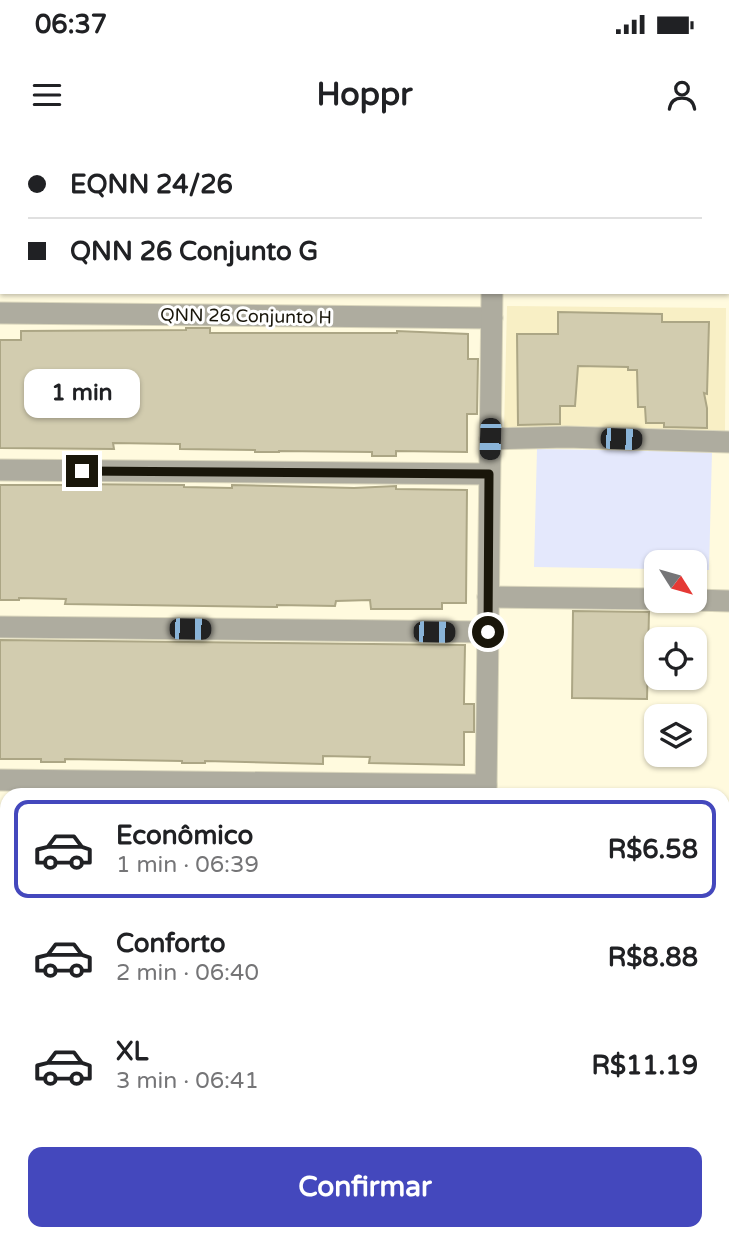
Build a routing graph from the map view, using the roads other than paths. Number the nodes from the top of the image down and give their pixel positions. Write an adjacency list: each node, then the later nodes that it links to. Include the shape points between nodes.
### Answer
1 (492, 294): 3 (street)
2 (0, 313): 3 (street, QNN 26 Conjunto H)
3 (492, 318): 4 (street)
4 (490, 439): 5 (street); 7 (street)
5 (729, 442)
6 (0, 470): 7 (street)
7 (489, 474): 8 (street)
8 (488, 597): 9 (street); 13 (street)
9 (644, 599)
10 (707, 600): 11 (street)
11 (729, 601)
12 (0, 626): 13 (street)
13 (488, 632): 16 (street)
14 (0, 780): 15 (street)
15 (389, 788)
16 (486, 788)

